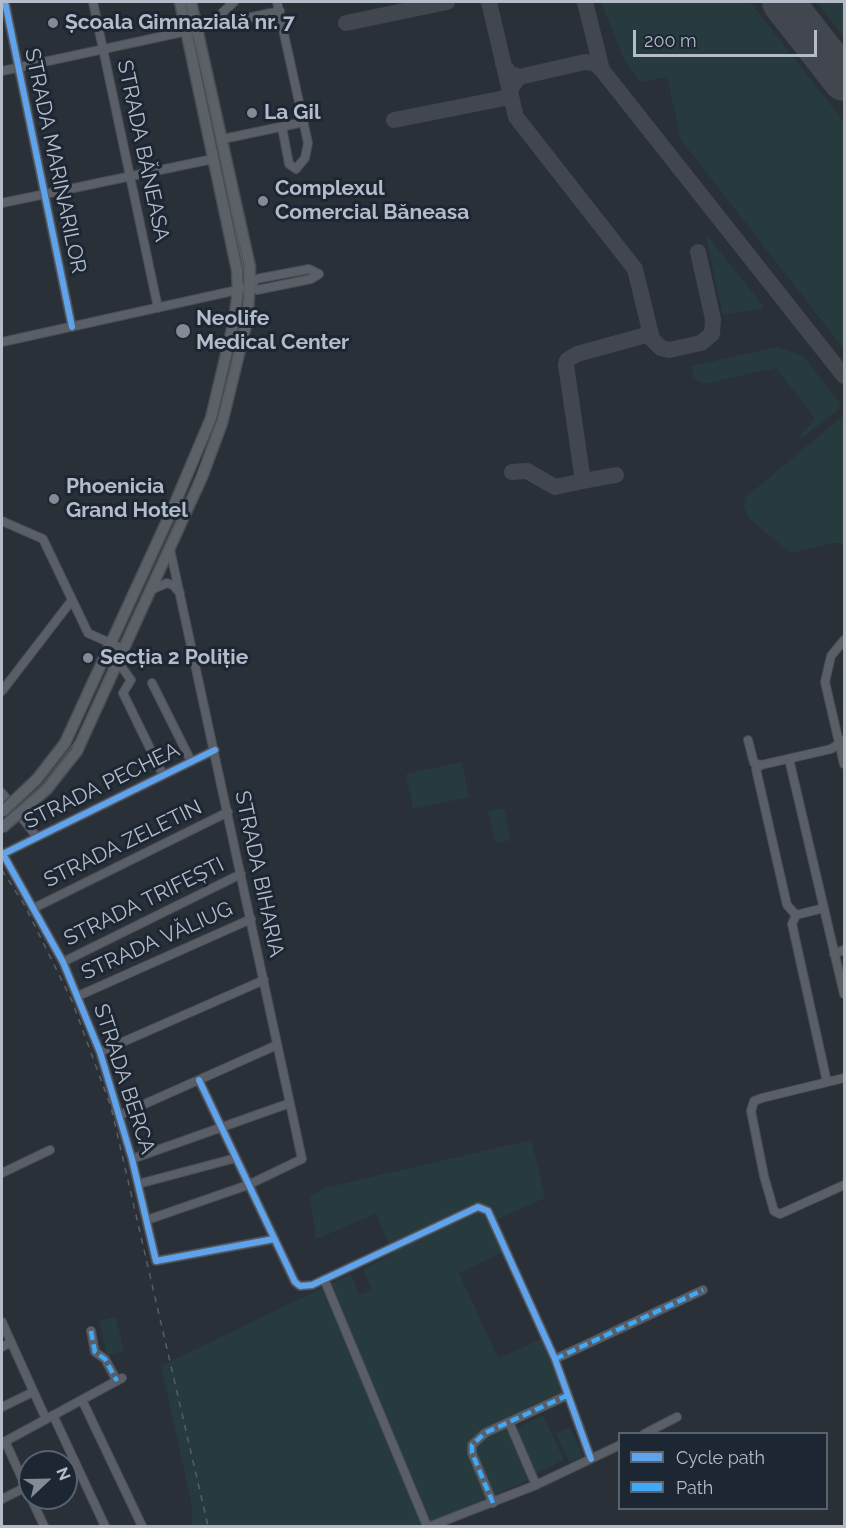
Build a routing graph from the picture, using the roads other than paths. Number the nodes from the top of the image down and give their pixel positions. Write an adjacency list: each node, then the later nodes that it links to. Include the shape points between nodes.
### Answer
1 (5, 2): 12 (street, STRADA MARINARILOR)
2 (93, 2): 11 (street, STRADA BĂNEASA)
3 (180, 2): 10 (main road)
4 (191, 2): 9 (main road)
5 (234, 2): 8 (street)
6 (277, 2): 7 (street)
7 (280, 11): 8 (street); 14 (street)
8 (209, 26): 9 (street)
9 (198, 29): 10 (street); 16 (main road)
10 (186, 32): 11 (street); 17 (main road)
11 (103, 50): 12 (street); 18 (street, STRADA BĂNEASA)
12 (19, 68): 13 (street); 19 (street, STRADA MARINARILOR)
13 (2, 71)
14 (304, 122): 15 (street); 15 (street, via 308,151 296,170 289,164)
15 (282, 127): 16 (street)
16 (223, 139): 21 (main road)
17 (213, 159): 18 (street); 22 (main road)
18 (130, 176): 19 (street); 23 (street, STRADA BĂNEASA)
19 (45, 194): 20 (street); 24 (street, STRADA MARINARILOR)
20 (2, 203)
21 (251, 287): 21 (street, via 257,290 319,274 309,269 256,279); 22 (street); 27 (main road, via 242,348 222,423)
22 (238, 290): 23 (street); 32 (main road, via 231,340 211,418)
23 (158, 308): 24 (street)
24 (72, 327): 25 (street)
25 (2, 342)
26 (2, 521): 30 (street, via 43,539)
27 (170, 549): 28 (main road); 29 (street, STRADA BIHARIA)
28 (151, 590): 29 (street, via 167,583); 33 (main road)
29 (182, 597): 39 (street, STRADA BIHARIA)
30 (72, 600): 32 (street, via 88,633); 36 (street)
31 (844, 640): 38 (street, via 831,656 825,681)
32 (111, 644): 33 (street); 46 (main road, bridge, via 65,743 37,779)
33 (123, 650): 34 (main road)
34 (118, 662): 44 (street, via 131,680 123,693); 48 (main road, bridge, via 77,751 47,789)
35 (152, 683): 41 (street)
36 (2, 691)
37 (748, 740): 43 (street, via 754,763)
38 (842, 742): 40 (street, via 831,749); 42 (street)
39 (215, 750): 41 (street, STRADA PECHEA); 47 (street, STRADA BIHARIA)
40 (789, 759): 43 (street); 53 (street)
41 (190, 761): 44 (street, STRADA PECHEA)
42 (844, 764)
43 (760, 765): 54 (street, via 756,769 787,905)
44 (163, 775): 49 (street, STRADA PECHEA)
45 (2, 793): 49 (street)
46 (2, 812)
47 (228, 812): 51 (street, STRADA BIHARIA); 52 (street, STRADA ZELETIN)
48 (2, 828)
49 (36, 837): 50 (street, STRADA PECHEA)
50 (4, 852): 52 (street, STRADA BERCA)
51 (241, 874): 55 (street, STRADA BIHARIA); 58 (street, STRADA TRIFEȘTI)
52 (34, 908): 58 (street, STRADA BERCA)
53 (824, 908): 54 (street); 57 (street)
54 (796, 915): 66 (street, via 792,924)
55 (251, 919): 59 (street, STRADA BIHARIA); 61 (street, STRADA VĂLIUG)
56 (844, 950): 57 (street)
57 (834, 954): 60 (street)
58 (63, 962): 61 (street, STRADA BERCA)
59 (264, 980): 62 (street, STRADA BIHARIA); 63 (street)
60 (844, 994)
61 (78, 996): 63 (street, STRADA BERCA)
62 (277, 1045): 65 (street); 67 (street, STRADA BIHARIA)
63 (100, 1052): 68 (street, STRADA BERCA)
64 (844, 1078): 66 (street)
65 (199, 1080): 68 (street); 69 (street)
66 (827, 1082): 76 (street, via 754,1101 752,1112 774,1211 780,1214)
67 (290, 1103): 69 (street); 75 (street, STRADA BIHARIA, via 302,1159)
68 (120, 1115): 72 (street, STRADA BERCA)
69 (221, 1128): 71 (street); 72 (street)
70 (50, 1150): 73 (street)
71 (236, 1158): 74 (street); 75 (street)
72 (132, 1159): 74 (street, STRADA BERCA)
73 (2, 1173)
74 (138, 1184): 77 (street, STRADA BERCA)
75 (249, 1185): 77 (street); 78 (street)
76 (844, 1185)
77 (147, 1220): 78 (street, STRADA BERCA, via 156,1261)
78 (274, 1239): 79 (street, via 300,1286)
79 (324, 1279): 85 (street, via 478,1207 489,1211); 106 (street)
80 (703, 1290): 85 (street)
81 (2, 1322): 83 (street)
82 (91, 1331): 88 (street, via 95,1353 105,1359 119,1379)
83 (11, 1342): 84 (street); 86 (street)
84 (2, 1347)
85 (555, 1359): 87 (street)
86 (33, 1392): 89 (street); 90 (street)
87 (568, 1395): 92 (street); 96 (street)
88 (82, 1400): 90 (street); 105 (street)
89 (2, 1407)
90 (49, 1417): 94 (street); 104 (street)
91 (677, 1417): 93 (street)
92 (508, 1422): 98 (street); 101 (street, via 485,1433 472,1445)
93 (648, 1432)
94 (3, 1442): 97 (street)
95 (618, 1446): 96 (street)
96 (591, 1459): 98 (street)
97 (18, 1472)
98 (536, 1485): 101 (street)
99 (18, 1492): 100 (street)
100 (2, 1499)
101 (493, 1503): 106 (street)
102 (36, 1510): 103 (street)
103 (44, 1527)
104 (105, 1527)
105 (142, 1527)
106 (429, 1527)

